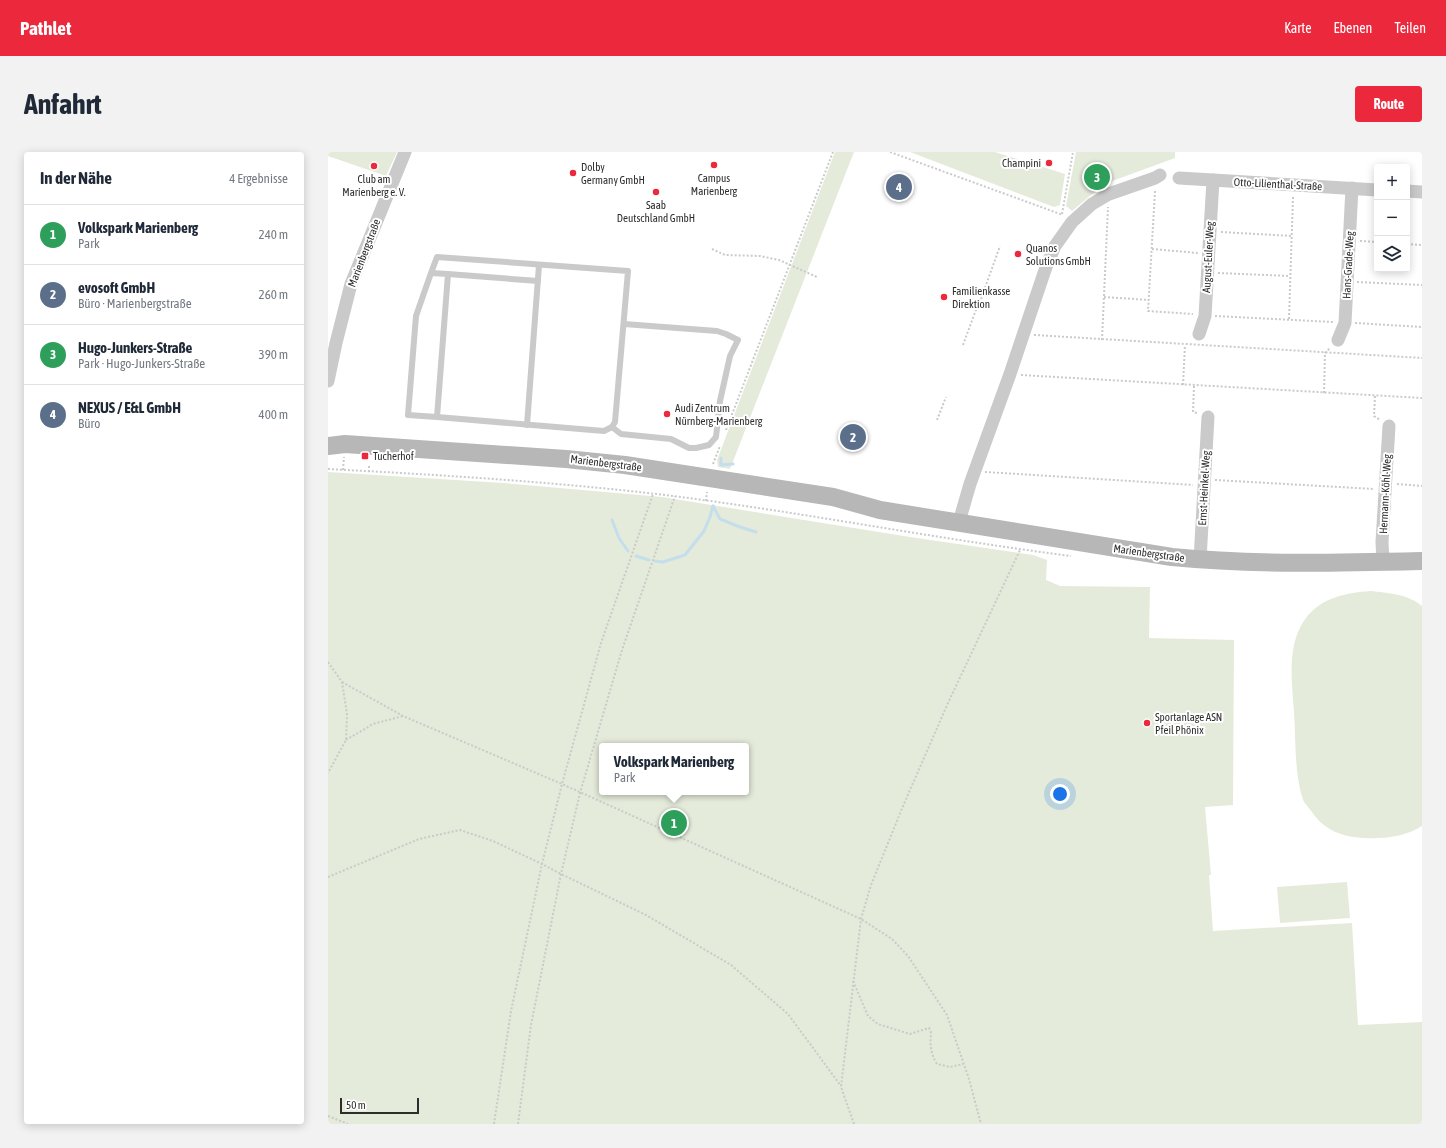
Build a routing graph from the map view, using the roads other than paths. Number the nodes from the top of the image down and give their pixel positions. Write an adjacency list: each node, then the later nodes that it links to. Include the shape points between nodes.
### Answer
1 (405, 152): 15 (street, Marienbergstraße, via 351,284)
2 (1158, 176): 24 (street, via 1109,194 1067,218 1049,260 974,471)
3 (1179, 178): 4 (street, Otto-Lilienthal-Straße)
4 (1213, 180): 5 (street, Otto-Lilienthal-Straße); 14 (street, August-Euler-Weg, via 1205,316)
5 (1352, 188): 6 (street, Otto-Lilienthal-Straße); 16 (street, Hans-Grade-Weg, via 1345,323)
6 (1374, 190)
7 (1410, 191): 8 (street)
8 (1422, 192)
9 (540, 265): 10 (lane, via 437,257); 12 (lane); 13 (lane, via 628,271)
10 (431, 273): 11 (lane); 18 (lane, via 416,316 408,415)
11 (448, 274): 12 (lane); 18 (lane)
12 (538, 281): 20 (lane)
13 (624, 324): 22 (lane); 22 (lane, via 717,331 738,340 730,356 720,401 716,437 709,445 690,448 671,439 621,434)
14 (1199, 334)
15 (332, 340): 17 (street, Marienbergstraße)
16 (1338, 340)
17 (328, 381)
18 (436, 417): 20 (lane)
19 (1208, 417): 25 (street, Ernst-Heinkel-Weg)
20 (527, 425): 22 (lane, via 604,431)
21 (1389, 426): 27 (street, Hermann-Köhl-Weg)
22 (612, 427)
23 (328, 448): 24 (main road, Marienbergstraße, via 344,455 560,464 707,489 833,497 880,510)
24 (959, 522): 25 (main road, Marienbergstraße, via 1147,554)
25 (1200, 560): 27 (main road, Marienbergstraße, via 1285,563)
26 (1422, 561): 27 (main road, Marienbergstraße)
27 (1383, 562)

